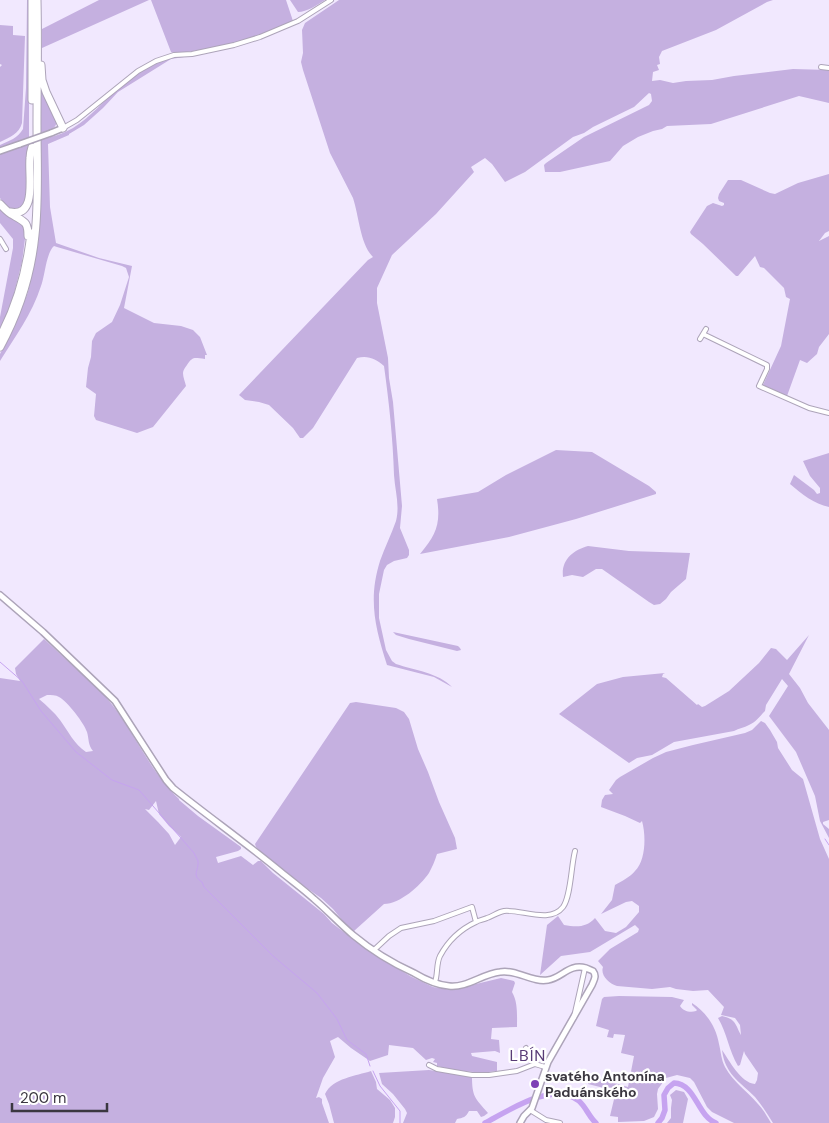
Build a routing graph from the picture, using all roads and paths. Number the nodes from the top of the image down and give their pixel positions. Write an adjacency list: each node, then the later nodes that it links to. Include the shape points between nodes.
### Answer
1 (32, 0): 8 (highway)
2 (37, 0): 4 (highway)
3 (331, 0): 7 (street, via 298,21 260,37 234,46 156,61)
4 (38, 35): 7 (highway, via 42,80); 19 (highway, via 35,236 20,302)
5 (821, 67): 6 (street)
6 (829, 68)
7 (63, 128): 9 (street, bridge)
8 (32, 147): 11 (highway, via 27,204 18,213); 14 (highway, via 31,236)
9 (0, 151)
10 (0, 204): 11 (highway)
11 (7, 211): 14 (highway, via 22,219 28,230)
12 (1, 242): 13 (street)
13 (6, 249)
14 (16, 301): 17 (highway)
15 (706, 329): 16 (street)
16 (703, 334): 18 (street); 20 (street, via 764,364 768,368 760,386 809,408)
17 (0, 337)
18 (700, 339)
19 (0, 347)
20 (829, 413)
21 (0, 595): 24 (street, via 115,700 173,788 280,871)
22 (575, 851): 23 (street, via 568,896 556,913 533,915 504,911)
23 (476, 922): 24 (street, via 472,907 434,921 401,928); 26 (street, via 446,946 438,961)
24 (374, 950): 26 (street)
25 (584, 968): 26 (street, via 571,968 545,981 507,971 460,986); 27 (street); 27 (street, via 594,972 595,980)
26 (435, 982)
27 (574, 1018): 31 (street)
28 (526, 1048): 29 (street)
29 (535, 1064): 30 (street, via 517,1071 489,1075 454,1072); 31 (street)
30 (429, 1065)
31 (546, 1068): 32 (street)
32 (530, 1110): 33 (street); 34 (street, via 546,1120)
33 (520, 1123)
34 (560, 1123)

